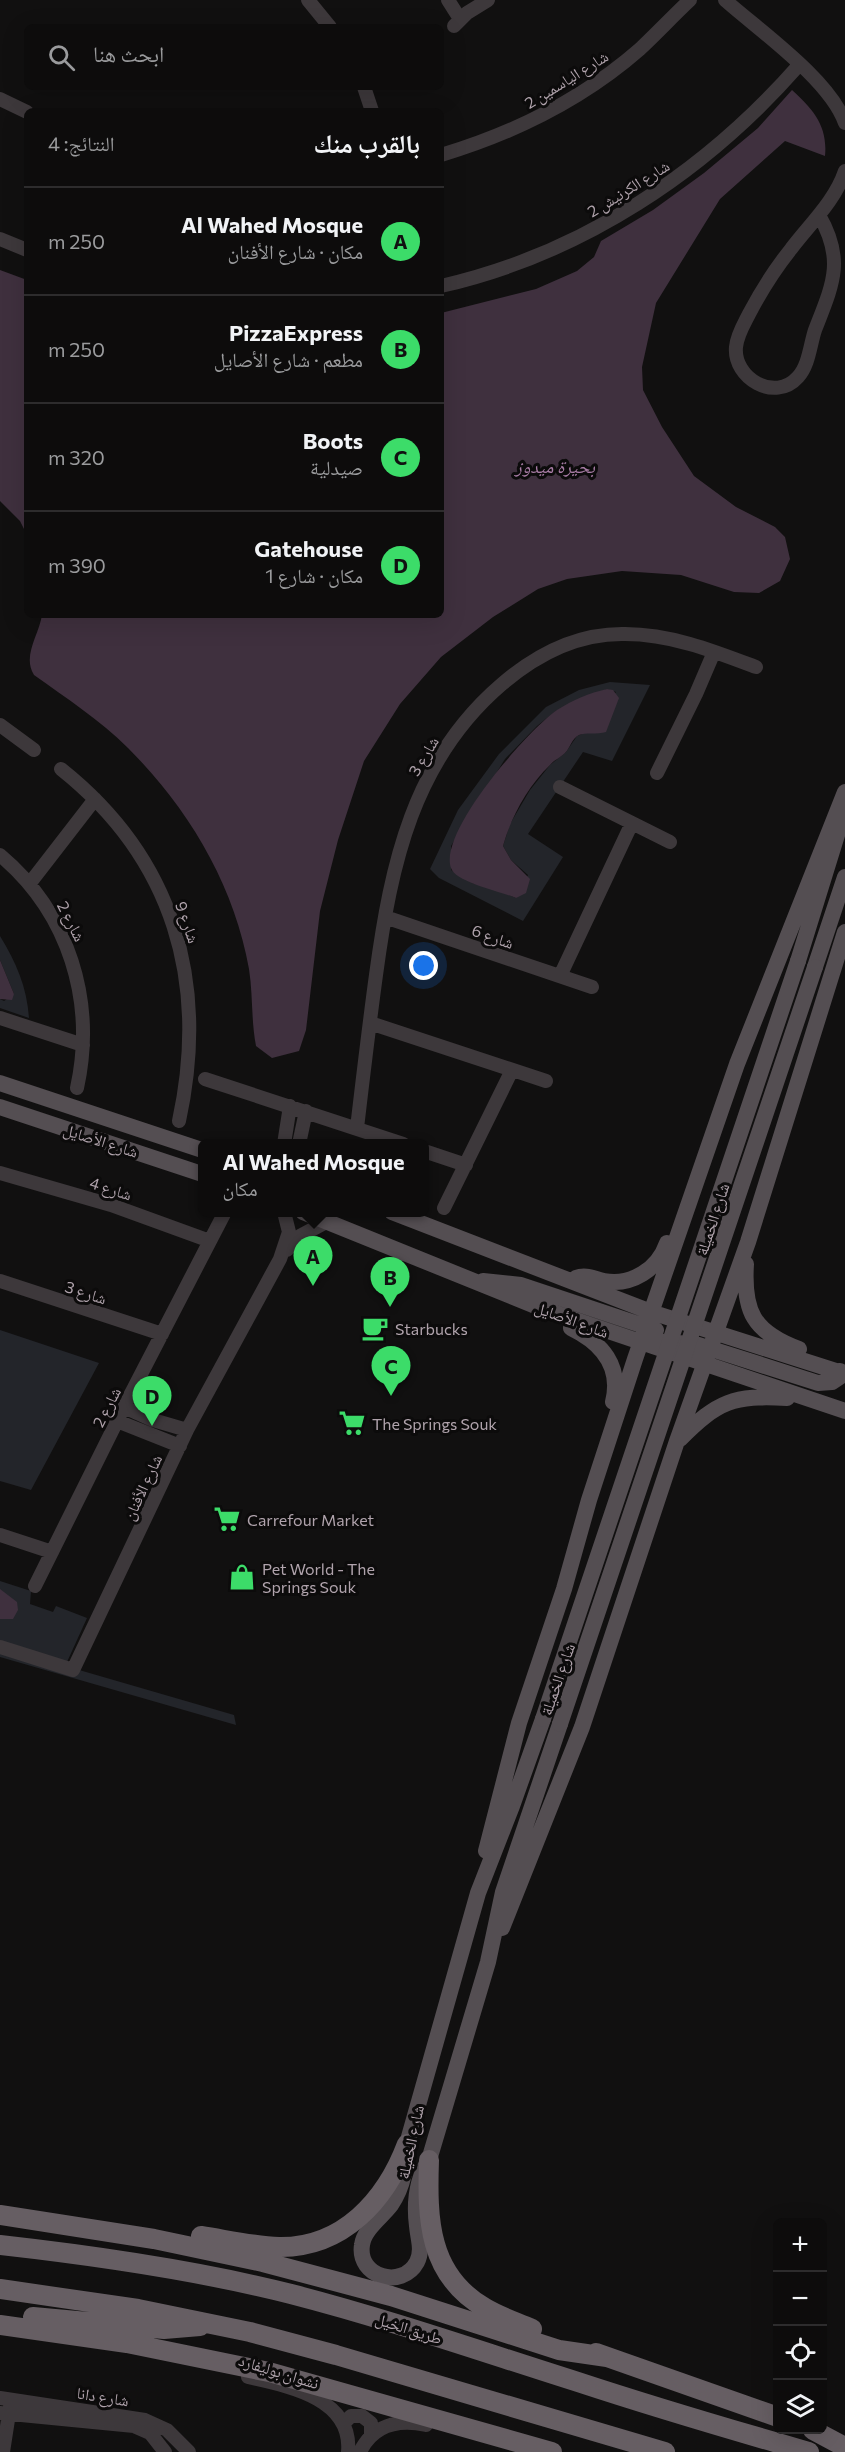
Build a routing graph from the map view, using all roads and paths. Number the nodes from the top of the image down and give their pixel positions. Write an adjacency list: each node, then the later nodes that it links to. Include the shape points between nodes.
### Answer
1 (308, 0): 6 (street)
2 (448, 0): 3 (street, via 457,22)
3 (488, 0)
4 (690, 0): 13 (street, شارع الياسمين 2, via 639,49 562,104 521,126)
5 (725, 0): 7 (street)
6 (328, 24)
7 (799, 65): 12 (street, via 831,97); 18 (street, شارع الكرنيش 2, via 728,137 639,203 527,260)
8 (365, 90): 10 (street)
9 (1, 101): 11 (street)
10 (371, 108)
11 (24, 111)
12 (845, 123)
13 (444, 153)
14 (845, 171): 15 (street)
15 (819, 215): 15 (street, via 776,269 736,340 738,367 756,384 779,388 798,377 840,277 838,243)
16 (0, 239): 17 (street)
17 (24, 249)
18 (444, 285)
19 (714, 652): 20 (street, شارع 3); 24 (street); 34 (street, شارع 3, via 645,635 604,635 564,645 510,677 462,725 427,778 403,835)
20 (756, 667)
21 (0, 725): 22 (street)
22 (34, 750)
23 (61, 769): 27 (street, شارع 9)
24 (657, 773)
25 (560, 787): 29 (street)
26 (845, 792): 60 (main road, via 736,1064)
27 (95, 799): 33 (street); 49 (street, شارع 9, via 123,831 151,875 169,914 184,964 190,1027 187,1080)
28 (845, 810): 92 (main road, شارع الخميلة, bridge, via 798,961 543,1719)
29 (632, 823): 30 (street); 36 (street)
30 (670, 842)
31 (0, 855): 33 (street, شارع 2)
32 (845, 878): 93 (main road, شارع الخميلة, bridge, via 503,1892)
33 (30, 884): 40 (street, شارع 2, via 57,924 72,959 82,1007)
34 (385, 917): 36 (street, شارع 6); 39 (street, شارع 3)
35 (845, 933): 67 (main road)
36 (560, 976): 37 (street, شارع 6)
37 (592, 987)
38 (0, 1018): 40 (street)
39 (370, 1023): 41 (street); 50 (street, شارع 3)
40 (83, 1045): 45 (street, شارع 2)
41 (512, 1070): 43 (street); 56 (street)
42 (205, 1079): 46 (street)
43 (546, 1081)
44 (0, 1083): 54 (main road, شارع الأصايل)
45 (77, 1088)
46 (290, 1106): 48 (street); 51 (street)
47 (0, 1107): 58 (main road, شارع الأصايل)
48 (306, 1112): 50 (street); 52 (street)
49 (179, 1121)
50 (357, 1128): 53 (street)
51 (285, 1139)
52 (300, 1139)
53 (391, 1139)
54 (198, 1149)
55 (429, 1153): 56 (street)
56 (466, 1165): 59 (street)
57 (0, 1173): 66 (street, شارع 4, via 111,1205)
58 (198, 1173)
59 (444, 1208)
60 (687, 1209): 71 (main road, via 672,1228 660,1257 642,1274 618,1282 584,1276); 73 (main road)
61 (222, 1217): 66 (street, شارع 2)
62 (285, 1217): 68 (street, شارع الأفنان, via 289,1232)
63 (314, 1217): 65 (main road, شارع الأصايل)
64 (405, 1217): 71 (main road, شارع الأصايل)
65 (326, 1222): 68 (street, شارع الأفنان, via 300,1236); 70 (main road, شارع الأصايل)
66 (210, 1241): 74 (street, شارع 2)
67 (748, 1242): 75 (main road); 77 (main road, via 745,1287 747,1302 759,1327 781,1343 819,1357)
68 (280, 1259): 83 (street, شارع الأفنان)
69 (0, 1281): 74 (street, شارع 3)
70 (473, 1281): 72 (main road, شارع الأصايل); 73 (main road, via 521,1285)
71 (571, 1282): 73 (main road, شارع الأصايل)
72 (543, 1310): 73 (main road, شارع الأصايل); 85 (main road, via 595,1341 609,1359 615,1389)
73 (646, 1328): 75 (main road, شارع الأصايل); 75 (main road, via 676,1341); 76 (main road, شارع الأصايل); 85 (main road)
74 (162, 1334): 79 (street, شارع 2)
75 (713, 1341): 76 (main road); 77 (main road, شارع الأصايل)
76 (705, 1364): 78 (main road, شارع الأصايل); 86 (main road)
77 (845, 1374)
78 (812, 1400): 80 (main road, شارع الأصايل); 86 (main road, via 736,1399 705,1415)
79 (124, 1407): 81 (street, شارع 2); 82 (street)
80 (845, 1411)
81 (117, 1421): 82 (street); 89 (street, شارع 2)
82 (141, 1422): 84 (street)
83 (187, 1430): 84 (street); 87 (street, شارع الأفنان)
84 (165, 1431): 87 (street)
85 (609, 1439): 92 (main road, via 519,1723)
86 (677, 1442): 93 (main road, via 582,1727)
87 (180, 1446): 91 (street, شارع الأفنان, via 73,1670)
88 (0, 1535): 89 (street)
89 (52, 1552): 90 (street, شارع 2)
90 (35, 1586)
91 (0, 1647)
92 (478, 1893): 94 (main road, شارع الخميلة)
93 (488, 1962): 95 (main road, شارع الخميلة)
94 (407, 2144): 95 (main road, شارع الخميلة, via 399,2191 361,2246 364,2262 382,2277 407,2273 420,2256 416,2197); 97 (highway, via 388,2183 363,2215 345,2229 313,2243 272,2246 112,2222 74,2221)
95 (429, 2160): 104 (highway, via 431,2232 438,2254 456,2284 493,2313)
96 (0, 2215): 97 (highway)
97 (63, 2225): 104 (highway, via 178,2244 306,2273 559,2350)
98 (0, 2245): 122 (highway, طريق الخيل, via 202,2274 308,2299)
99 (0, 2289): 101 (highway)
100 (0, 2315): 101 (highway, via 164,2329)
101 (213, 2323): 121 (highway, via 336,2355)
102 (0, 2325): 103 (highway)
103 (169, 2351): 108 (street, نشوان بوليفارد, via 214,2369 315,2398 334,2410); 112 (highway, via 269,2372)
104 (607, 2357): 107 (highway)
105 (5, 2399): 106 (street); 109 (street, شارع دانا, via 137,2418)
106 (4, 2414): 114 (street); 115 (street, شارع دانا, via 134,2426 155,2437)
107 (773, 2416)
108 (344, 2424): 111 (street, via 351,2416 363,2416 371,2424); 118 (street)
109 (173, 2434): 116 (street); 117 (street, شارع دانا)
110 (821, 2434): 113 (highway)
111 (371, 2435): 112 (street, via 389,2425 411,2422 482,2439); 119 (street)
112 (506, 2438): 120 (highway)
113 (845, 2447)
114 (3, 2452)
115 (165, 2452)
116 (174, 2452)
117 (189, 2452)
118 (348, 2452)
119 (360, 2452)
120 (552, 2452)
121 (664, 2452)
122 (809, 2452)

